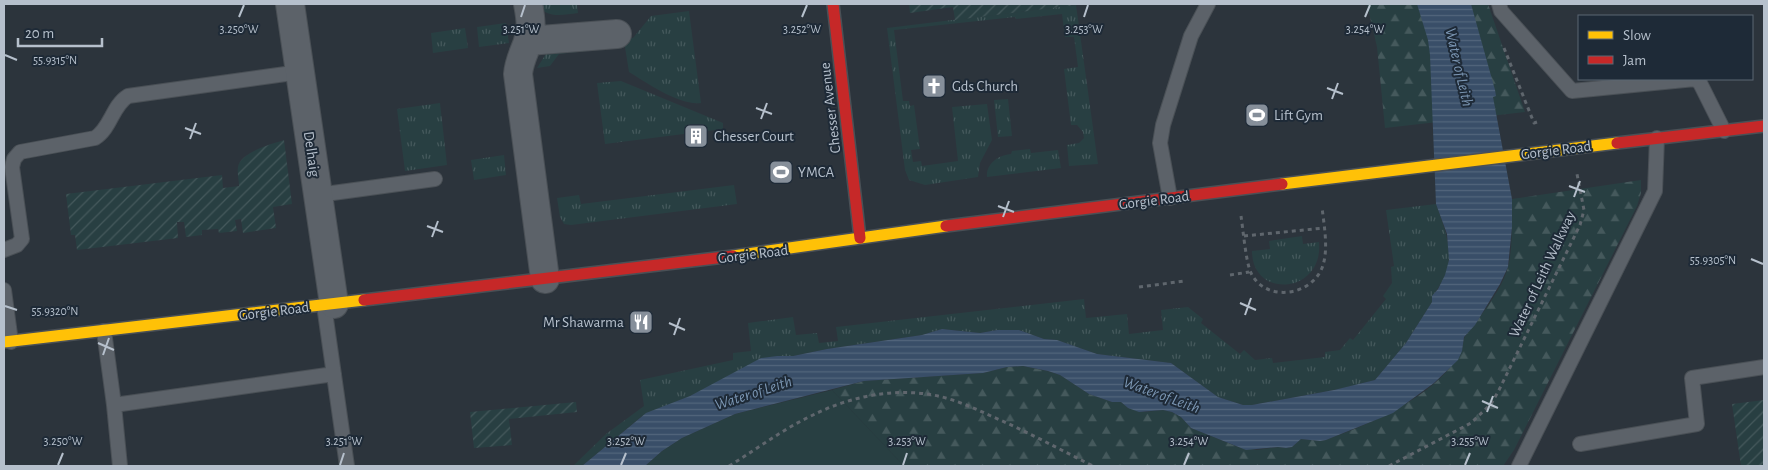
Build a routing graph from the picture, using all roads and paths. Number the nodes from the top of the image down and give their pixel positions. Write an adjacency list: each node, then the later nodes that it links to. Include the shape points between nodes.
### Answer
1 (290, 4): 9 (street, Delhaig)
2 (528, 4): 8 (street, via 531,30)
3 (833, 4): 24 (main road, Chesser Avenue)
4 (1208, 4): 21 (lane, via 1191,36 1163,125 1160,143)
5 (1499, 4): 10 (lane, via 1501,11 1572,91)
6 (617, 34): 8 (street)
7 (1501, 40): 12 (path, via 1534,123)
8 (528, 41): 28 (street, via 519,66 515,102)
9 (300, 72): 20 (street, Delhaig); 25 (lane, via 128,96 120,101 103,131 95,138 20,152 12,167 23,233 18,245)
10 (1685, 80)
11 (1696, 80): 14 (lane)
12 (1544, 122)
13 (1764, 126): 14 (main road, Gorgie Road)
14 (1724, 131): 15 (main road, Gorgie Road)
15 (1657, 138): 16 (main road, Gorgie Road); 44 (lane, via 1655,191)
16 (1570, 148): 18 (main road, Gorgie Road); 43 (path, Water of Leith Walkway, via 1582,194 1584,210 1580,225 1498,392 1491,404 1471,423)
17 (435, 179): 20 (lane)
18 (1319, 179): 19 (main road, Gorgie Road); 22 (path)
19 (1237, 190): 21 (main road, Gorgie Road); 23 (path)
20 (318, 195): 32 (street, Delhaig)
21 (1170, 198): 24 (main road, Gorgie Road)
22 (1324, 228): 23 (path); 26 (path, via 1326,249 1322,268 1312,284 1298,291 1281,293 1256,282)
23 (1244, 236): 26 (path)
24 (860, 238): 28 (main road, Gorgie Road)
25 (4, 250)
26 (1250, 272): 27 (path)
27 (1230, 275)
28 (545, 279): 32 (main road, Gorgie Road)
29 (1186, 281): 30 (path)
30 (1139, 288)
31 (4, 290): 34 (lane)
32 (329, 304): 33 (main road, Gorgie Road); 36 (lane)
33 (104, 331): 34 (main road, Gorgie Road); 37 (lane)
34 (7, 342)
35 (1764, 367): 38 (lane, via 1692,378 1697,424)
36 (334, 374): 37 (lane, via 219,384); 40 (lane)
37 (114, 405): 39 (lane)
38 (1580, 444)
39 (120, 466)
40 (347, 466)
41 (729, 466): 42 (path, via 758,446 834,405 882,393 911,393 939,396 972,408)
42 (1093, 466)
43 (1389, 466)
44 (1519, 466)

